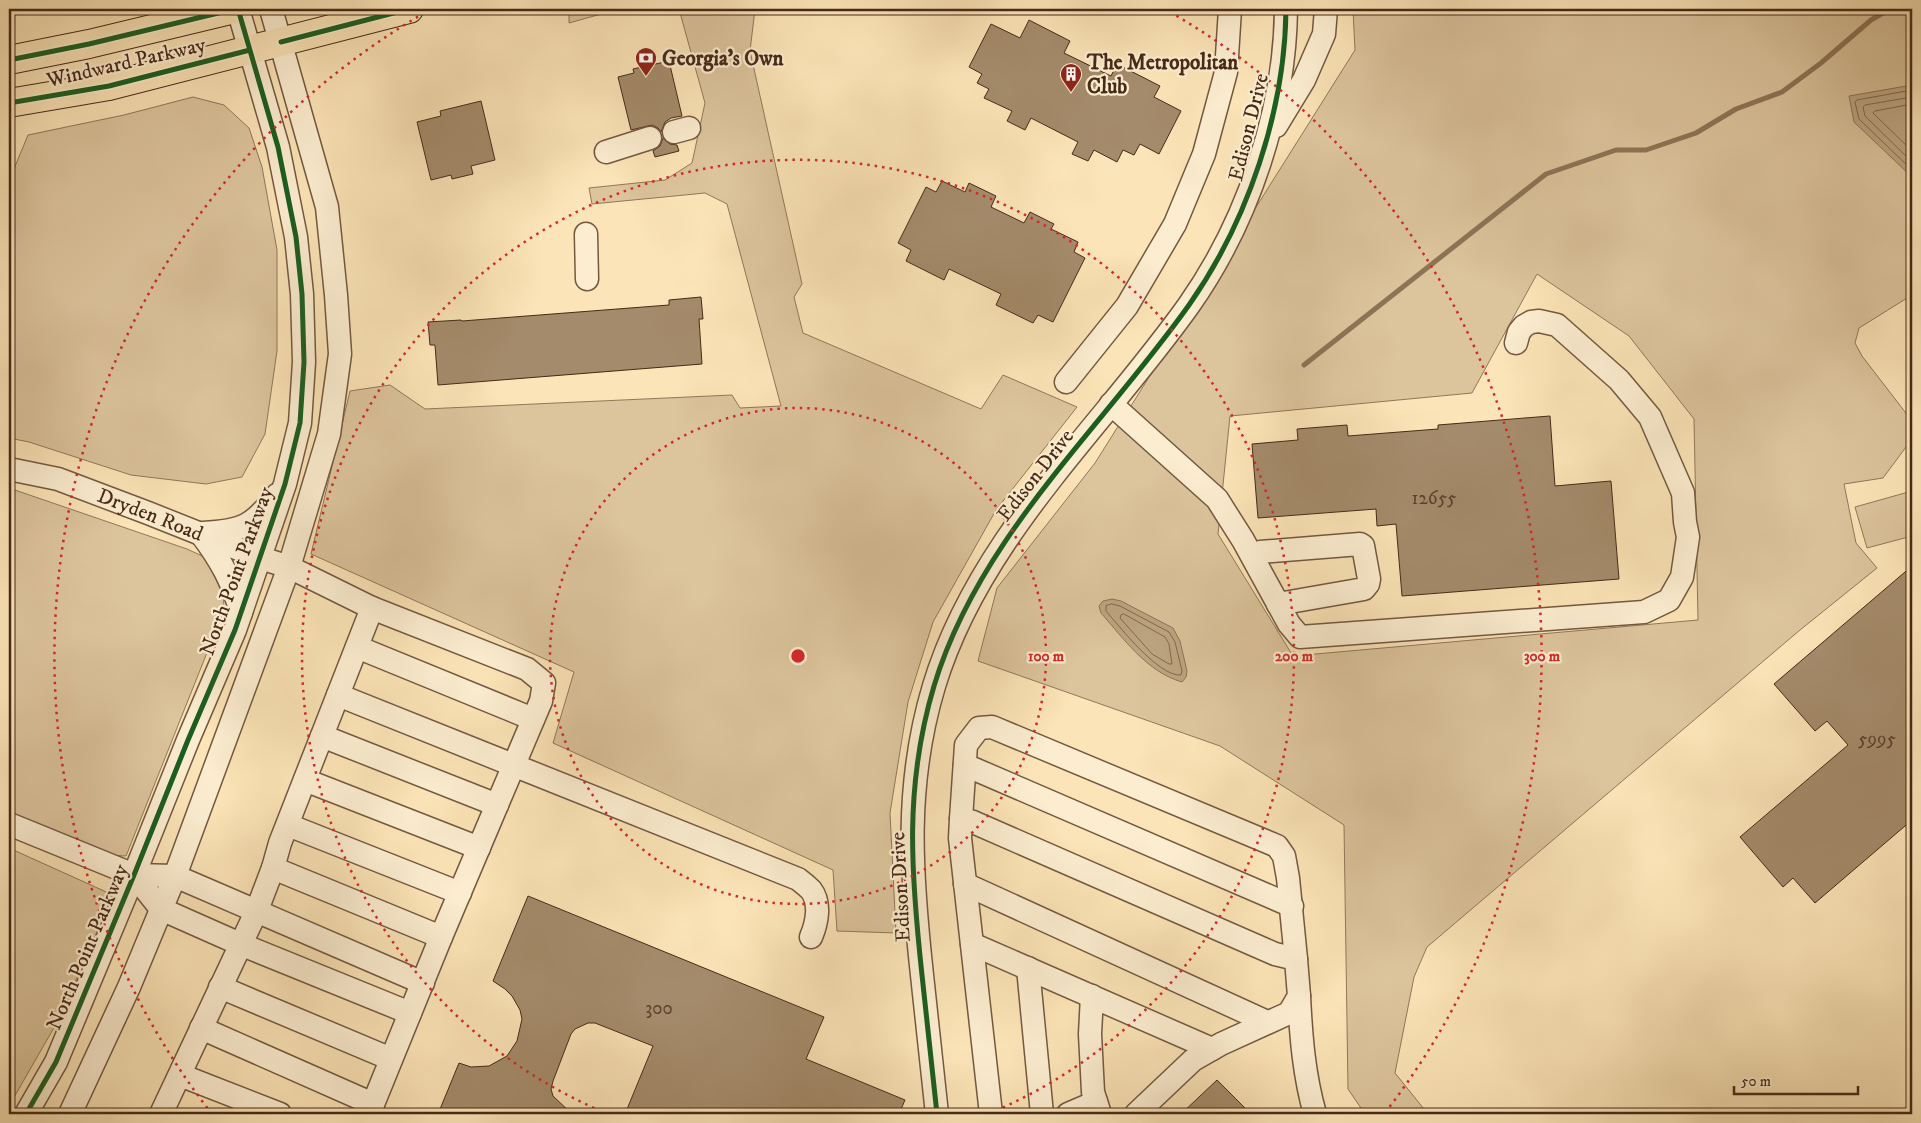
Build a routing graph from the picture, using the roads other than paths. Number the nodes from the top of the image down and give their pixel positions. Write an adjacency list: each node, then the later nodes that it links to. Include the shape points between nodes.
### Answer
1 (236, 9): 8 (street, North Point Parkway); 9 (main road, Windward Parkway)
2 (271, 9): 7 (street)
3 (409, 9): 7 (main road, Windward Parkway)
4 (1230, 9): 17 (street, via 1226,72 1204,154 1175,224 1127,306)
5 (1286, 9): 12 (street, Edison Drive, via 1275,105)
6 (1326, 9): 12 (street, Edison Drive, via 1324,34 1304,80)
7 (281, 42): 8 (main road, Windward Parkway); 24 (street, via 326,207 340,354 329,434)
8 (250, 50): 10 (main road, Windward Parkway, via 109,86); 20 (street, North Point Parkway, via 278,147 296,237 302,294 304,362 300,423)
9 (9, 60)
10 (9, 103)
11 (650, 138): 13 (street)
12 (1266, 142): 18 (street, Edison Drive, via 1251,187 1224,247 1190,304)
13 (606, 152)
14 (586, 234): 15 (street)
15 (587, 279)
16 (1516, 343): 25 (street, via 1519,332 1531,322 1557,325 1619,380 1650,417 1683,493 1688,537 1682,577 1669,600 1644,612 1300,637)
17 (1066, 382)
18 (1111, 404): 23 (street, via 1217,499); 70 (street, Edison Drive, via 1016,525 977,585 949,644 934,686 921,740 913,795 911,850)
19 (9, 469): 21 (street, Dryden Road, via 58,479)
20 (285, 484): 21 (street, via 261,515 244,527); 22 (street, North Point Parkway)
21 (200, 534): 22 (street, Dryden Road); 27 (street, via 227,573)
22 (261, 558): 24 (street, Dryden Road); 27 (street, North Point Parkway)
23 (1253, 558): 25 (street); 25 (street, via 1260,552 1363,546 1369,579 1364,589)
24 (289, 567): 26 (street, Dryden Road); 42 (street)
25 (1278, 604)
26 (372, 608): 28 (street); 30 (street, Dryden Road, via 527,670 544,683)
27 (241, 613): 41 (street, North Point Parkway)
28 (357, 647): 29 (street); 30 (street)
29 (338, 695): 31 (street); 32 (street)
30 (533, 719): 32 (street)
31 (322, 736): 34 (street); 35 (street)
32 (514, 765): 35 (street); 49 (street, via 798,879 812,891 818,909)
33 (965, 765): 36 (street); 45 (street); 45 (street, via 966,745 980,728 992,727 1277,846 1284,856)
34 (305, 780): 38 (street); 39 (street)
35 (497, 805): 39 (street)
36 (961, 819): 43 (street); 52 (street, via 1275,954)
37 (9, 824): 41 (street)
38 (288, 825): 40 (street); 44 (street)
39 (479, 848): 44 (street)
40 (274, 868): 47 (street); 48 (street)
41 (134, 875): 42 (street); 46 (street); 66 (street, North Point Parkway, via 56,1062)
42 (175, 876): 46 (street); 47 (street)
43 (965, 884): 51 (street); 59 (street)
44 (460, 894): 48 (street)
45 (1292, 906): 52 (street)
46 (161, 909): 50 (street); 67 (street)
47 (257, 910): 50 (street); 54 (street)
48 (441, 938): 54 (street)
49 (811, 938)
50 (240, 944): 55 (street); 58 (street)
51 (972, 944): 53 (street); 71 (street)
52 (1296, 959): 57 (street)
53 (1028, 968): 56 (street); 72 (street)
54 (423, 983): 58 (street)
55 (220, 987): 60 (street); 62 (street)
56 (1092, 996): 61 (street); 64 (street, via 1093,1092)
57 (1299, 996): 59 (street, via 1289,1013); 75 (street, via 1301,1046)
58 (410, 1013): 62 (street)
59 (1268, 1022): 61 (street)
60 (201, 1028): 63 (street); 65 (street)
61 (1212, 1049): 74 (street, via 1193,1060)
62 (391, 1059): 65 (street)
63 (180, 1075): 68 (street); 69 (street)
64 (1098, 1108): 73 (street)
65 (372, 1109)
66 (26, 1114)
67 (70, 1114)
68 (162, 1114)
69 (280, 1114)
70 (937, 1114)
71 (992, 1114)
72 (1042, 1114)
73 (1068, 1114)
74 (1136, 1114)
75 (1315, 1114)

